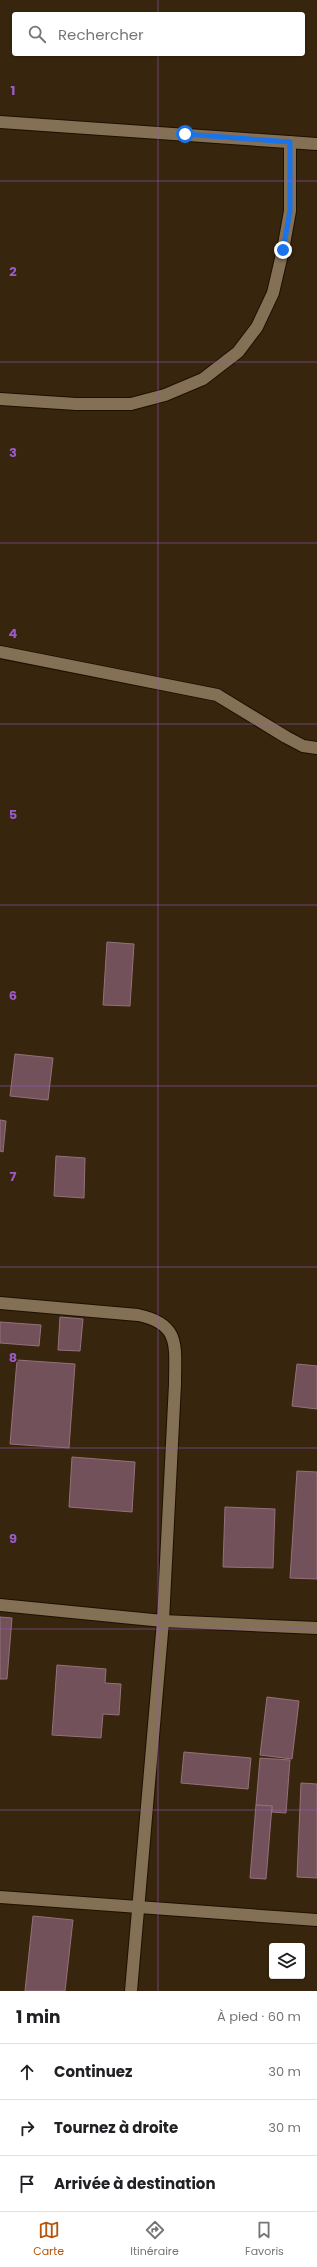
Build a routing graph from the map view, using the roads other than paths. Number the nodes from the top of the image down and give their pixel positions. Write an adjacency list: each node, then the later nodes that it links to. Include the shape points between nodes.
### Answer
1 (0, 122): 2 (street)
2 (290, 142): 3 (street); 4 (street, via 290,211 282,257 273,293 257,327 238,352 203,379 165,395 131,404 76,404)
3 (317, 144)
4 (0, 399)
5 (0, 652): 6 (street, via 217,695 286,737 303,746)
6 (317, 748)
7 (0, 1303): 9 (street, via 138,1315 155,1319 165,1325 171,1334 175,1357 175,1384)
8 (0, 1605): 9 (street)
9 (163, 1621): 10 (street); 12 (street)
10 (317, 1628)
11 (0, 1897): 12 (street)
12 (138, 1906): 13 (street); 14 (street)
13 (317, 1920)
14 (131, 1991)

